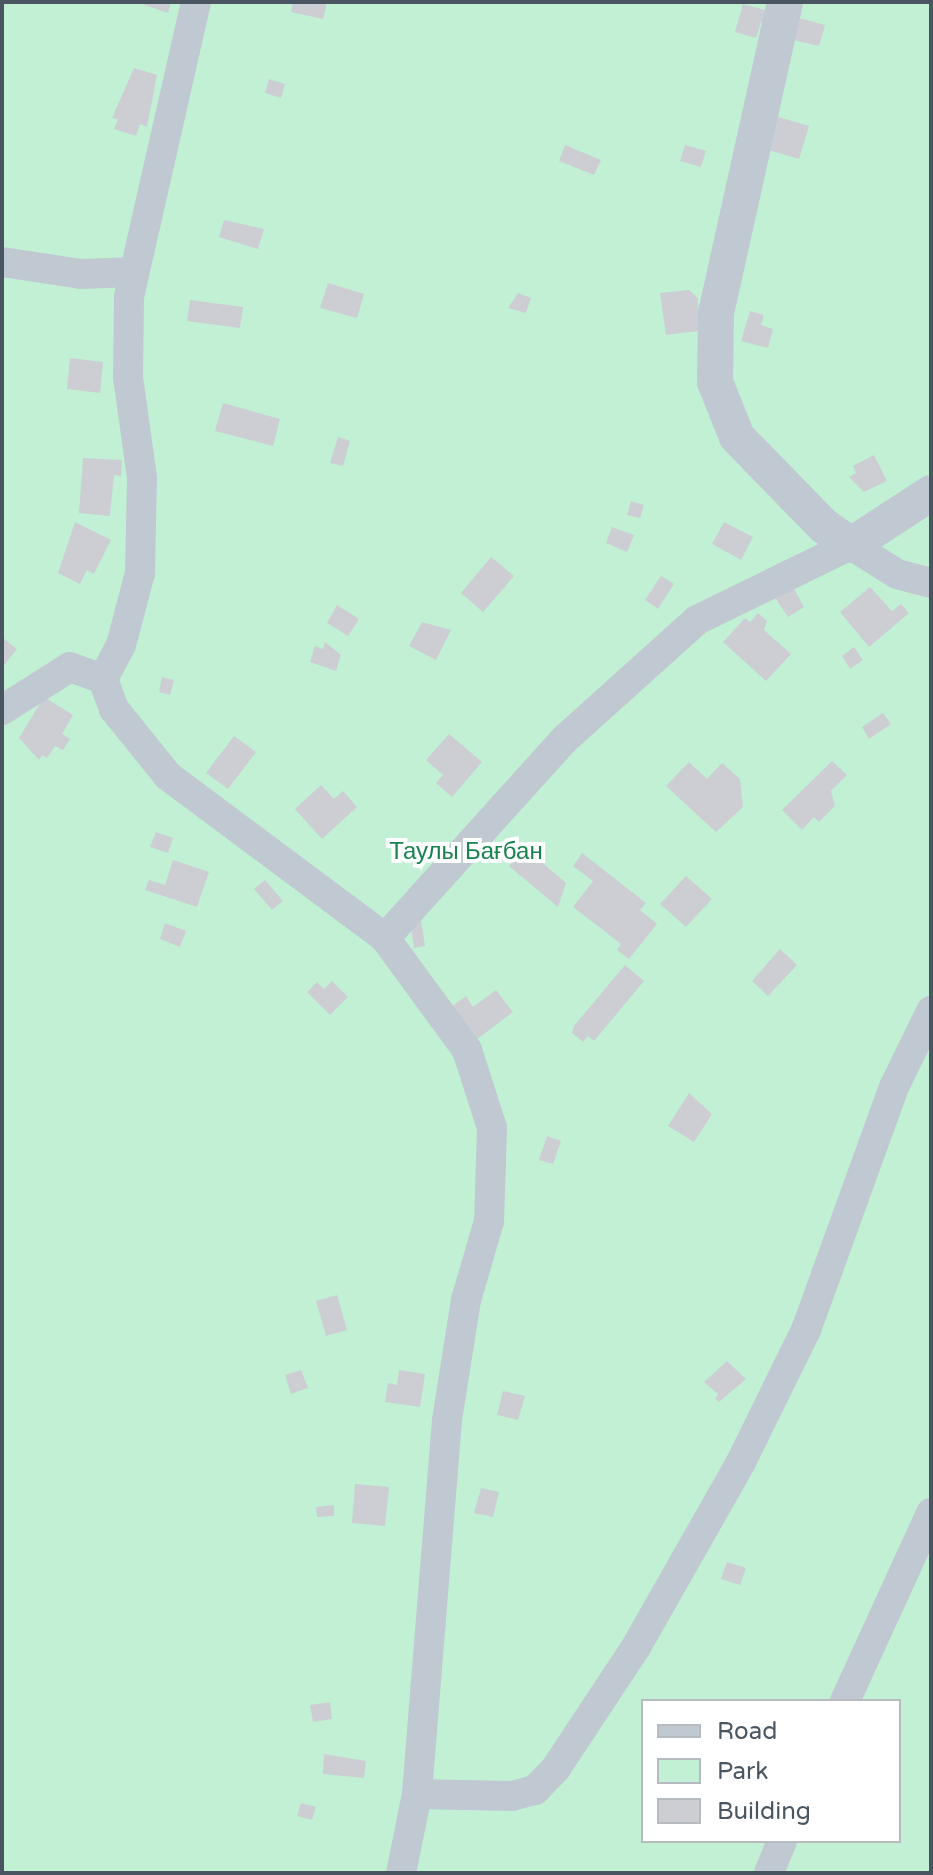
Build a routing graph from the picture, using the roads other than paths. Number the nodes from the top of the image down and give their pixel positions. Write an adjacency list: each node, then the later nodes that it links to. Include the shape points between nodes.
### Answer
1 (196, 2): 4 (street)
2 (785, 2): 6 (street, via 716,312 715,382 737,437 824,526)
3 (2, 262): 4 (street, via 81,274)
4 (134, 272): 8 (street, via 128,377 142,478 140,573 121,645)
5 (931, 493): 6 (street)
6 (851, 545): 7 (street, via 897,574); 10 (street, via 697,620 641,665 566,738)
7 (931, 583)
8 (103, 679): 9 (street, via 70,667); 10 (street, via 114,709 168,776)
9 (2, 710)
10 (385, 938): 14 (street, via 467,1050 492,1128 489,1221 466,1300 447,1420)
11 (931, 1011): 14 (street, via 894,1087 806,1330 741,1462 636,1647 556,1768 535,1790 512,1796)
12 (931, 1513): 13 (street)
13 (846, 1699)
14 (417, 1794): 16 (street)
15 (781, 1843): 17 (street)
16 (401, 1873)
17 (769, 1873)

